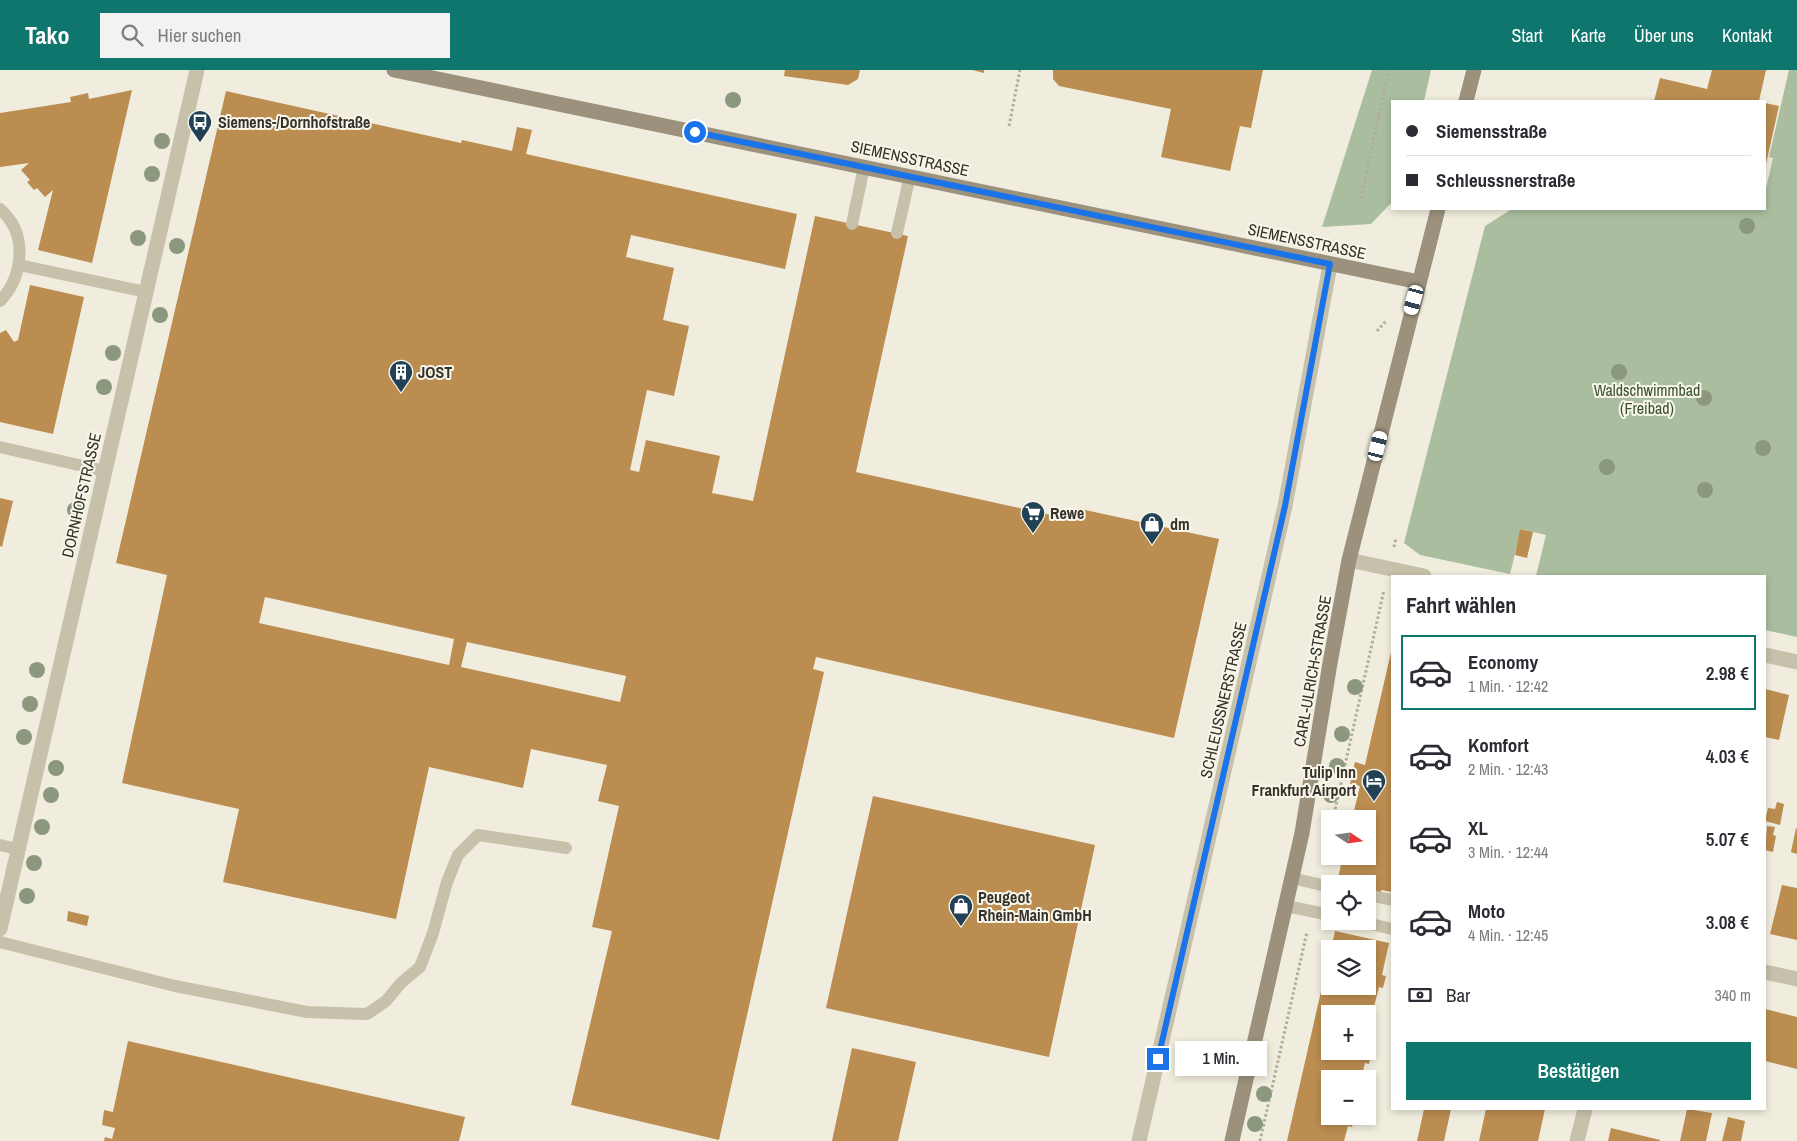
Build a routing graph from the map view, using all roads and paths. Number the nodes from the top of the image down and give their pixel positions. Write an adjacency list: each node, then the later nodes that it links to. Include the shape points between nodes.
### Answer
1 (197, 70): 18 (street, DORNHOFSTRASSE)
2 (394, 70): 8 (street, SIEMENSSTRASSE)
3 (1020, 70): 7 (path)
4 (1389, 70): 10 (path)
5 (1474, 70): 6 (street)
6 (1466, 100)
7 (1008, 126)
8 (864, 167): 9 (street, SIEMENSSTRASSE); 13 (lane)
9 (910, 176): 14 (lane); 15 (street, SIEMENSSTRASSE)
10 (1361, 198)
11 (0, 209): 16 (lane, via 16,234)
12 (1438, 210): 17 (street, CARL-ULRICH-STRASSE)
13 (852, 224)
14 (898, 234)
15 (1330, 264): 17 (street, SIEMENSSTRASSE); 45 (street, SCHLEUSSNERSTRASSE, via 1285,506)
16 (19, 265): 18 (lane); 19 (lane, via 15,280)
17 (1419, 282): 22 (street, CARL-ULRICH-STRASSE)
18 (146, 292): 21 (street, DORNHOFSTRASSE)
19 (0, 301)
20 (0, 447): 21 (lane)
21 (105, 471): 30 (street, DORNHOFSTRASSE)
22 (1349, 560): 23 (street); 31 (street, CARL-ULRICH-STRASSE, via 1309,800)
23 (1419, 575)
24 (1383, 596): 27 (path)
25 (1766, 655): 26 (street)
26 (1797, 662)
27 (1335, 810)
28 (0, 845): 30 (lane)
29 (566, 848): 41 (lane, via 478,835 458,855 420,967 386,1001 367,1014 307,1012 175,986)
30 (18, 849): 39 (street, DORNHOFSTRASSE)
31 (1292, 878): 32 (lane); 35 (street, CARL-ULRICH-STRASSE)
32 (1321, 884)
33 (1376, 897): 34 (lane)
34 (1391, 900)
35 (1286, 906): 36 (lane); 46 (street, CARL-ULRICH-STRASSE)
36 (1312, 911): 37 (lane); 47 (path)
37 (1321, 913)
38 (1376, 925): 40 (lane)
39 (0, 929)
40 (1391, 929)
41 (0, 942)
42 (1766, 972): 43 (street)
43 (1797, 979)
44 (1585, 1110): 48 (street)
45 (1139, 1141)
46 (1232, 1141)
47 (1260, 1141)
48 (1577, 1141)

